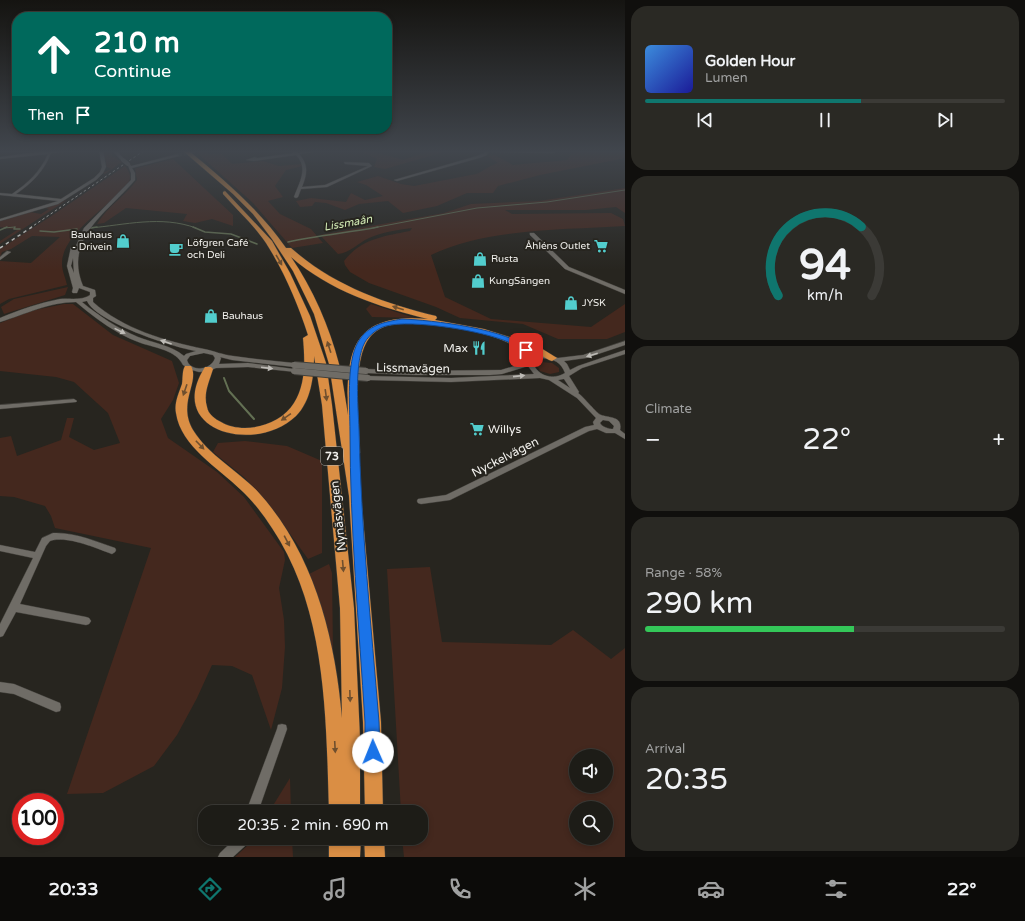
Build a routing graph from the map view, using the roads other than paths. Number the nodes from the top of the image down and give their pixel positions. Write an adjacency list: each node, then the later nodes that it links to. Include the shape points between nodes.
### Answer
1 (20, 190): 8 (street)
2 (76, 190): 10 (street)
3 (123, 190): 14 (street)
4 (222, 190): 23 (highway, Nynäsvägen / 73, one-way to 23, via 268,241)
5 (231, 190): 16 (highway, Nynäsvägen / 73, via 255,213)
6 (298, 190): 9 (street)
7 (0, 194): 8 (street)
8 (13, 195): 10 (street)
9 (296, 197)
10 (62, 200): 12 (street)
11 (0, 217): 12 (street)
12 (7, 218): 13 (street)
13 (0, 220)
14 (89, 226): 19 (street, via 79,240 75,255 77,279 81,287); 21 (street, via 76,240 70,256 69,266 76,288)
15 (532, 234): 20 (street, via 568,268)
16 (275, 238): 29 (highway, one-way to 16, via 515,337 425,316 361,295 321,276); 44 (highway, Nynäsvägen / 73, one-way to 16, via 334,364 318,314 297,271)
17 (9, 252): 18 (street)
18 (0, 259)
19 (88, 289): 21 (street); 22 (street, via 94,292)
20 (625, 292)
21 (75, 296): 22 (street); 24 (street); 31 (street, one-way to 31, via 110,326 136,339 175,352)
22 (90, 298): 26 (street, one-way to 22, via 164,342 106,316 90,302)
23 (306, 316): 32 (highway, one-way to 32, via 310,358 306,385 292,413 281,421 268,428 242,432 215,425 201,411 199,400 200,388); 57 (highway, Nynäsvägen / 73, one-way to 57, via 322,370 347,608)
24 (0, 320)
25 (625, 343): 29 (street, one-way to 29, via 584,357)
26 (204, 350): 28 (street, Lissmavägen); 31 (street, via 188,355)
27 (625, 352): 34 (street)
28 (216, 354): 32 (street, via 218,362); 33 (street, Lissmavägen)
29 (555, 359): 30 (street, Lissmavägen, via 540,357); 34 (street, via 565,365)
30 (531, 362): 33 (street, Lissmavägen, bridge, via 502,372 490,373); 35 (street, via 534,372); 44 (highway, via 526,350 510,340 446,325 402,321 383,324 370,331 362,342 354,365)
31 (186, 364): 32 (street, Lissmavägen, via 194,370); 56 (highway, one-way to 56, via 189,378 182,399 181,412 184,423 198,443 247,488 272,518 300,565 311,594 320,623 332,689)
32 (211, 368): 33 (street, Lissmavägen, one-way to 33, via 248,365)
33 (294, 368): 35 (street, Lissmavägen, one-way to 35, bridge, via 368,378 451,380)
34 (566, 374): 36 (street); 37 (street)
35 (540, 376): 36 (street, Lissmavägen)
36 (550, 378): 37 (street)
37 (579, 397): 40 (street)
38 (74, 401): 39 (street)
39 (0, 407)
40 (600, 418): 41 (street, via 596,422); 42 (street, via 614,421 618,427)
41 (598, 426): 42 (street, via 608,431); 45 (street, Nyckelvägen, via 587,429 447,498)
42 (616, 431): 43 (street)
43 (625, 437)
44 (355, 496): 58 (highway, Nynäsvägen / 73, via 372,722)
45 (421, 501)
46 (0, 548): 48 (street)
47 (112, 550): 48 (street, via 60,535 47,539)
48 (38, 556): 49 (street)
49 (14, 607): 50 (street); 51 (street)
50 (86, 621)
51 (0, 633)
52 (0, 687): 53 (street, via 14,688)
53 (56, 707)
54 (282, 730): 55 (street)
55 (255, 805)
56 (338, 805)
57 (351, 805)
58 (374, 805)
59 (238, 845): 63 (street)
60 (339, 845): 64 (highway)
61 (351, 845): 65 (highway)
62 (374, 845): 66 (highway)
63 (224, 857)
64 (339, 857)
65 (350, 857)
66 (375, 857)

